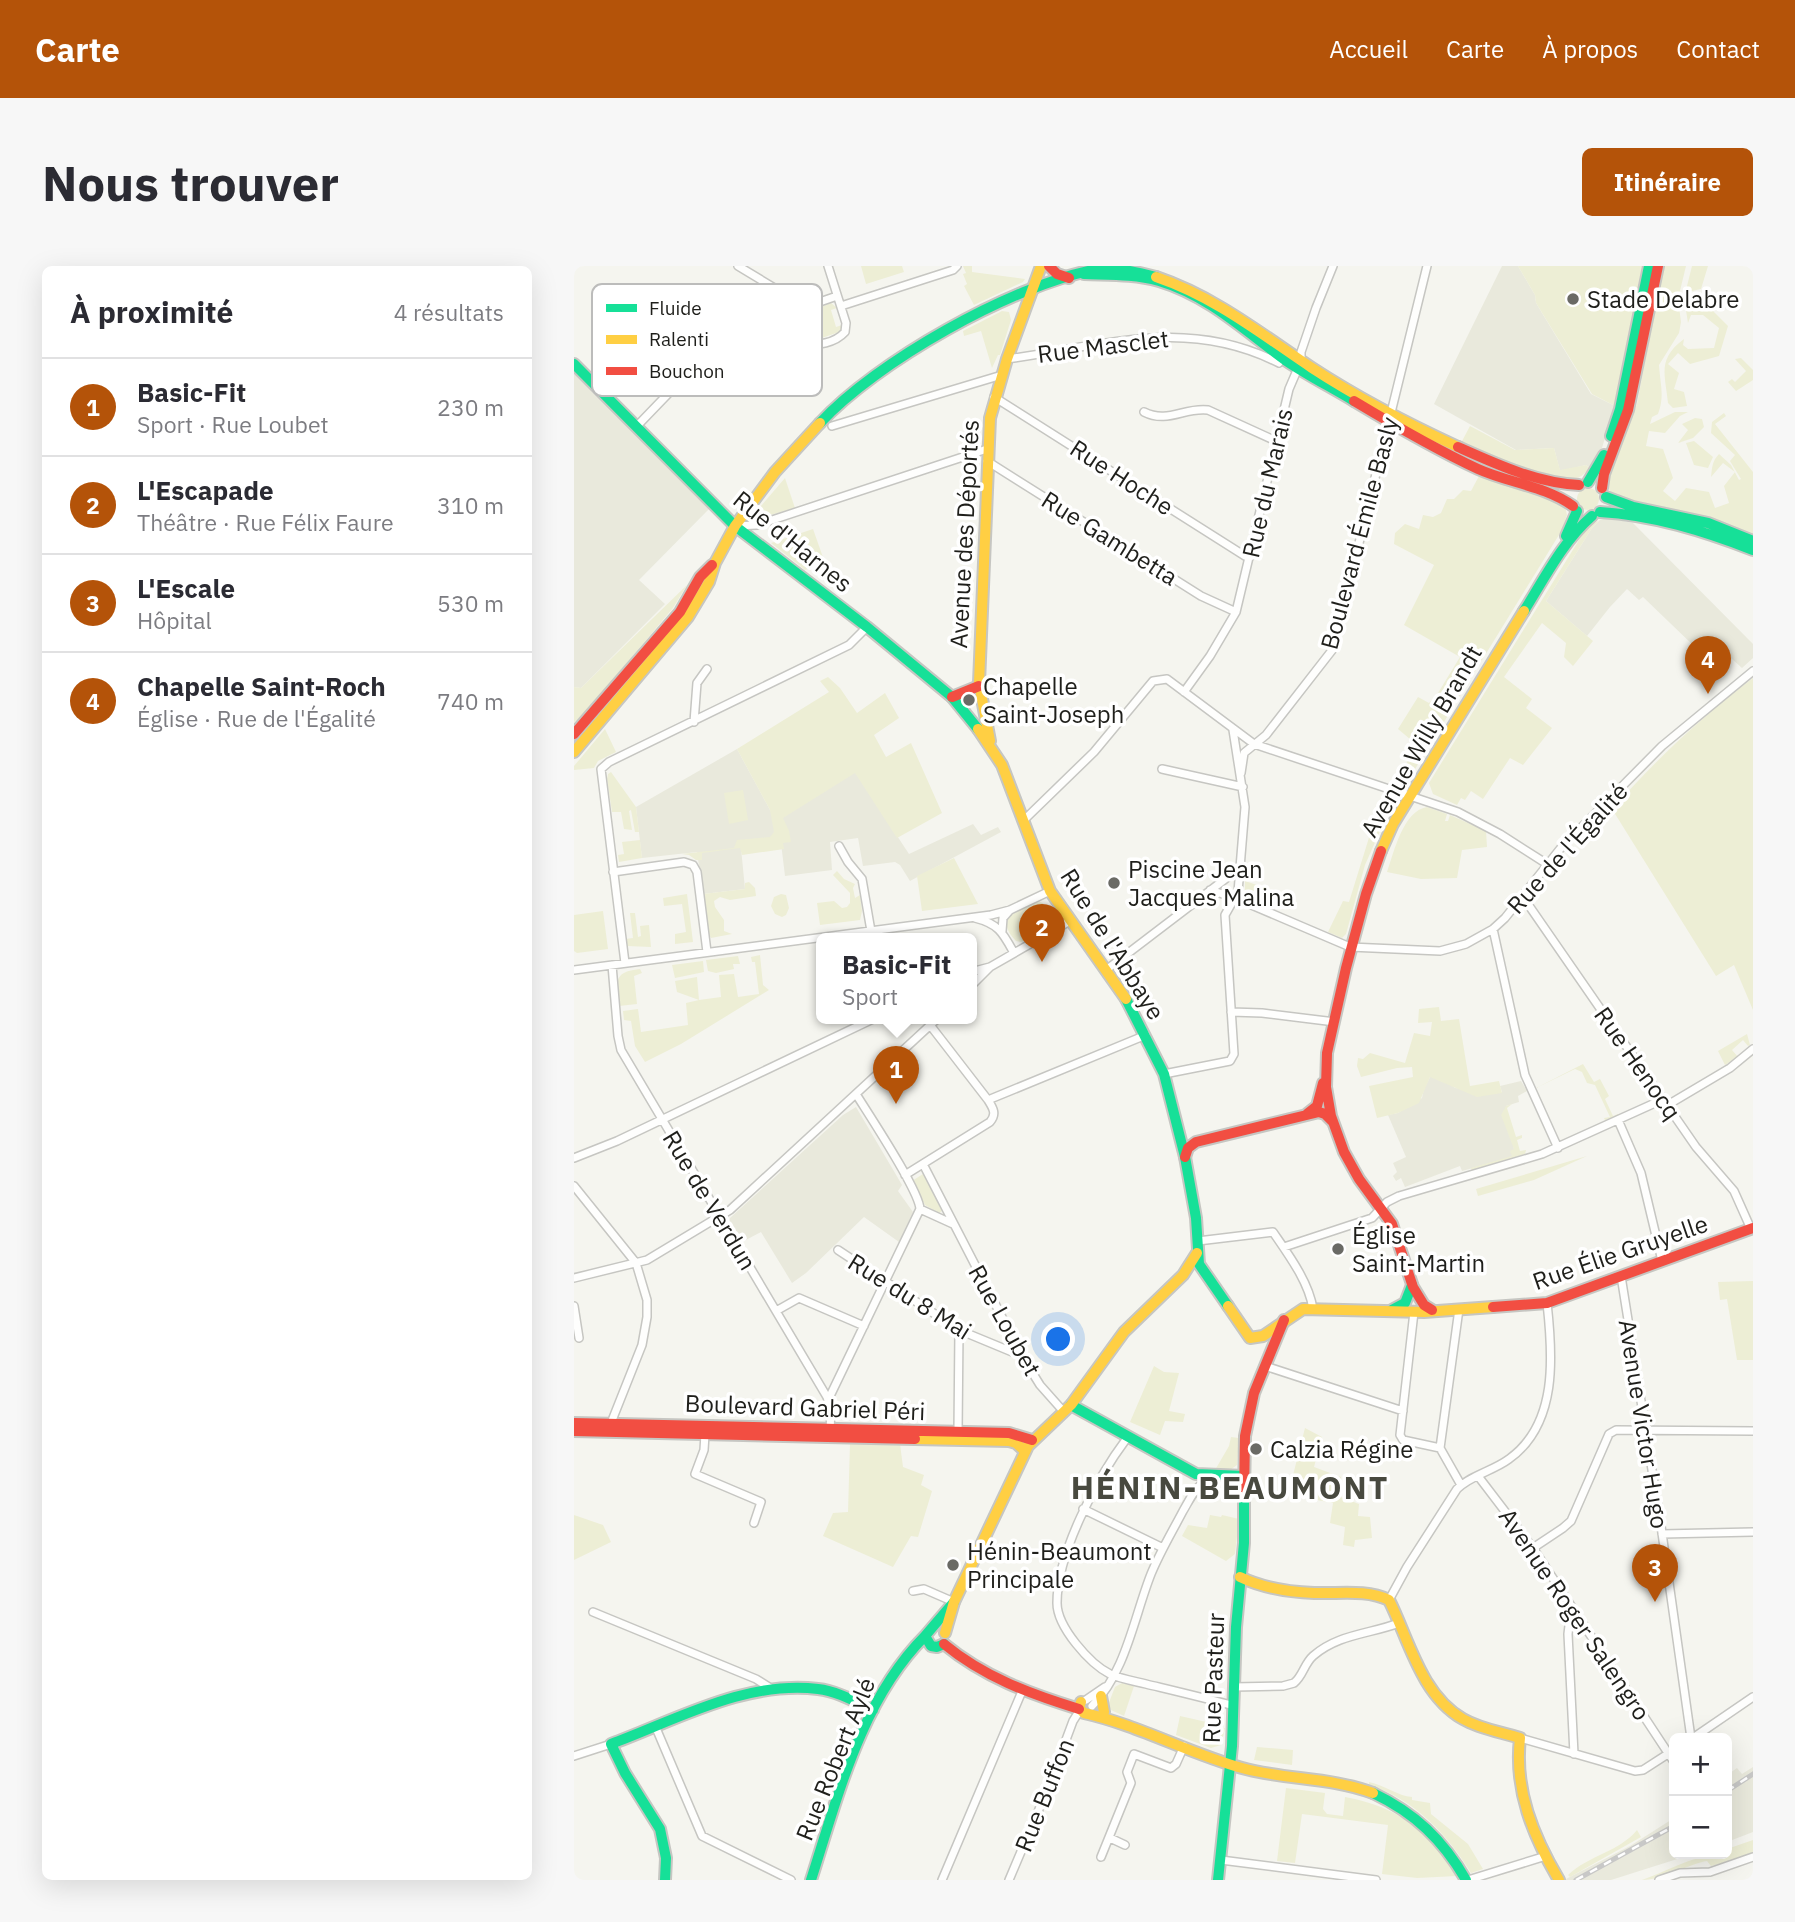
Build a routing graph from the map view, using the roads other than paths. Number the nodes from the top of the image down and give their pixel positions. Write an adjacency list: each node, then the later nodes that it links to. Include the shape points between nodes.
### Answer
1 (738, 266): 14 (street)
2 (828, 266): 16 (street)
3 (936, 266): 12 (street)
4 (957, 266): 12 (street)
5 (1041, 266): 15 (main road, Avenue des Déportés)
6 (1049, 266): 13 (main road)
7 (1333, 266): 21 (street, Rue du Marais)
8 (1427, 266): 34 (street, Boulevard Émile Basly)
9 (1650, 266): 42 (main road, via 1620,409 1604,457)
10 (1658, 266): 43 (main road, via 1628,410 1604,474)
11 (1084, 274): 13 (main road); 23 (main road, via 1105,267 1139,268 1186,280); 27 (main road, via 1137,276 1179,288 1214,305)
12 (939, 275): 19 (street)
13 (1069, 278): 15 (main road)
14 (768, 284)
15 (1032, 288): 18 (main road); 20 (main road, Avenue des Déportés)
16 (837, 296): 17 (street); 19 (street)
17 (822, 301)
18 (998, 304): 20 (main road, via 1015,310); 46 (main road, via 908,354 832,410 775,472)
19 (841, 306): 22 (street, via 845,332)
20 (1020, 322): 24 (main road, Avenue des Déportés)
21 (1304, 341): 23 (street, via 1297,346); 27 (street, Rue du Marais)
22 (822, 343)
23 (1280, 344): 27 (main road)
24 (1007, 359): 25 (street, Rue Masclet, via 1124,339 1178,336 1250,349); 28 (main road, Avenue des Déportés)
25 (1279, 363)
26 (574, 364): 29 (main road, Rue d'Harnes)
27 (1299, 364): 34 (main road); 38 (street, Rue du Marais)
28 (1002, 374): 32 (main road, Avenue des Déportés); 36 (street)
29 (592, 382)
30 (607, 396): 35 (main road, Rue d'Harnes)
31 (666, 396): 35 (street)
32 (994, 397): 40 (main road, Avenue des Déportés); 49 (street, Rue Hoche)
33 (1144, 412): 38 (street, via 1157,418 1208,410)
34 (1390, 417): 37 (main road); 39 (street, Boulevard Émile Basly); 42 (main road, via 1502,466 1540,478)
35 (637, 426): 46 (main road, Rue d'Harnes)
36 (832, 426)
37 (1408, 433): 39 (street, via 1395,432); 44 (main road, via 1480,470 1560,497)
38 (1276, 441): 49 (street, Rue du Marais)
39 (1384, 441): 64 (street, Boulevard Émile Basly, via 1333,649)
40 (987, 449): 41 (main road, Avenue des Déportés); 46 (street, via 757,525)
41 (986, 461): 52 (street, Rue Gambetta, via 1201,596); 56 (main road, Avenue des Déportés)
42 (1584, 484): 43 (main road); 44 (main road, via 1573,494)
43 (1604, 493): 45 (main road, via 1605,505); 47 (main road, via 1634,509 1713,524)
44 (1575, 509): 45 (main road, via 1584,515); 51 (main road, Avenue Willy Brandt)
45 (1596, 514): 48 (main road, via 1617,513 1698,528); 51 (main road, Avenue Willy Brandt, via 1577,529)
46 (735, 526): 50 (main road); 53 (main road, Rue d'Harnes)
47 (1753, 541)
48 (1753, 550)
49 (1250, 557): 52 (street, Rue du Marais)
50 (715, 563): 62 (main road, via 700,577 680,612); 65 (main road, via 688,617)
51 (1551, 567): 69 (main road, Avenue Willy Brandt)
52 (1236, 612): 57 (street, Rue du Marais)
53 (867, 627): 58 (main road, Rue d'Harnes); 59 (street, via 849,645)
54 (707, 668): 59 (street, via 695,693)
55 (1753, 671): 72 (street, Rue de l'Égalité, via 1661,746)
56 (979, 686): 58 (main road); 60 (main road, Avenue des Déportés); 63 (main road, Avenue des Déportés)
57 (1184, 692): 61 (street); 70 (street, via 1167,679 1153,681 1094,752)
58 (952, 697): 60 (main road, Rue d'Harnes)
59 (694, 722): 74 (street, via 601,769)
60 (975, 723): 63 (main road, Rue d'Harnes)
61 (1233, 729): 64 (street); 67 (street)
62 (574, 734)
63 (990, 744): 70 (main road, Rue de l'Abbaye)
64 (1254, 744): 67 (street, Boulevard Émile Basly, via 1242,757); 69 (street)
65 (574, 752)
66 (1162, 769): 68 (street)
67 (1241, 773): 68 (street)
68 (1243, 787): 73 (street)
69 (1410, 794): 72 (street, via 1482,823); 87 (main road, Avenue Willy Brandt, via 1377,860)
70 (1024, 820): 76 (main road, Rue de l'Abbaye)
71 (839, 846): 83 (street, via 862,879)
72 (1546, 864): 77 (street, Rue de l'Égalité)
73 (1241, 867): 75 (street); 78 (street)
74 (613, 872): 88 (street, via 684,862 693,865); 90 (street)
75 (1210, 890): 78 (street); 93 (street)
76 (1051, 891): 79 (street); 81 (main road, Rue de l'Abbaye)
77 (1523, 897): 82 (street, Rue de l'Égalité); 105 (street, Rue Henocq)
78 (1236, 898): 87 (street); 95 (street, via 1225,915)
79 (1010, 910): 80 (street); 84 (street, via 1003,918)
80 (972, 917): 83 (street); 84 (street)
81 (1070, 921): 89 (street); 93 (main road, Rue de l'Abbaye)
82 (1493, 929): 87 (street, Rue de l'Égalité, via 1466,944 1440,951); 112 (street, via 1528,1083)
83 (871, 931): 85 (street)
84 (1002, 931): 89 (street)
85 (855, 933)
86 (816, 938): 88 (street)
87 (1350, 947): 96 (main road, Avenue Willy Brandt)
88 (708, 952): 90 (street)
89 (1014, 953): 94 (street)
90 (625, 963): 91 (street)
91 (612, 965): 92 (street); 107 (street, Rue de Verdun, via 619,1043)
92 (574, 970)
93 (1106, 970): 99 (main road, Rue de l'Abbaye)
94 (977, 976)
95 (1231, 1013): 96 (street); 102 (street, via 1232,1059)
96 (1335, 1022): 101 (main road, Avenue Willy Brandt)
97 (862, 1024): 107 (street)
98 (930, 1025): 103 (street); 104 (street)
99 (1146, 1035): 102 (main road, Rue de l'Abbaye); 104 (street)
100 (1753, 1049): 105 (street, via 1725,1071)
101 (1325, 1073): 106 (main road, Avenue Willy Brandt, via 1317,1106); 109 (main road)
102 (1164, 1074): 110 (main road, Rue de l'Abbaye)
103 (856, 1094): 116 (street); 120 (street)
104 (988, 1100): 115 (street, via 994,1113 990,1122)
105 (1666, 1102): 108 (street); 122 (street, Rue Henocq, via 1734,1191)
106 (1302, 1117): 109 (main road, via 1322,1112); 111 (main road)
107 (661, 1119): 114 (street); 120 (street, Rue de Verdun)
108 (1618, 1120): 112 (street); 127 (street, via 1641,1173)
109 (1333, 1122): 118 (main road, via 1359,1178)
110 (1178, 1129): 111 (main road); 113 (main road, Rue de l'Abbaye)
111 (1196, 1142): 113 (main road)
112 (1558, 1148): 118 (street, via 1399,1196)
113 (1185, 1157): 123 (main road, Rue de l'Abbaye)
114 (574, 1158)
115 (922, 1164): 116 (street); 121 (street, Rue Loubet)
116 (905, 1175): 119 (street)
117 (574, 1186): 128 (street)
118 (1383, 1208): 124 (street, via 1372,1218); 134 (main road, via 1398,1236)
119 (920, 1209): 121 (street); 133 (street)
120 (721, 1217): 128 (street); 141 (street, Rue de Verdun)
121 (953, 1224): 147 (street, Rue Loubet)
122 (1752, 1229): 127 (main road, Rue Élie Gruyelle)
123 (1198, 1241): 124 (street, via 1270,1231); 126 (main road, Rue de l'Abbaye)
124 (1284, 1247): 137 (street)
125 (838, 1250): 133 (street, Rue du 8 Mai)
126 (1196, 1253): 129 (main road); 130 (main road)
127 (1662, 1261): 131 (main road, Rue Élie Gruyelle)
128 (636, 1263): 132 (street); 153 (street, via 647,1300 646,1330)
129 (1183, 1275): 130 (main road); 150 (main road, via 1124,1332)
130 (1206, 1276): 143 (main road, via 1250,1338 1261,1337)
131 (1621, 1276): 135 (main road, Rue Élie Gruyelle); 154 (street, Avenue Victor Hugo)
132 (574, 1278)
133 (886, 1281): 144 (street); 145 (street, Rue du 8 Mai)
134 (1412, 1285): 139 (main road, via 1405,1303); 140 (main road, via 1420,1304)
135 (1547, 1303): 138 (main road, Rue Élie Gruyelle); 166 (street, via 1550,1379 1539,1421 1518,1453)
136 (574, 1306): 146 (street)
137 (1313, 1309): 139 (main road, Rue Élie Gruyelle); 143 (main road, via 1296,1311)
138 (1459, 1309): 140 (main road, Rue Élie Gruyelle); 162 (street)
139 (1392, 1310): 142 (main road, Rue Élie Gruyelle)
140 (1432, 1310): 142 (main road, Rue Élie Gruyelle)
141 (776, 1311): 144 (street, via 799,1298); 149 (street, Rue de Verdun)
142 (1414, 1312): 151 (street)
143 (1284, 1320): 148 (main road, Rue Pasteur)
144 (864, 1326): 149 (street)
145 (959, 1330): 147 (street, Rue du 8 Mai); 158 (street)
146 (579, 1338)
147 (1022, 1356): 150 (street, Rue Loubet, via 1040,1385)
148 (1265, 1366): 151 (street); 165 (main road, Rue Pasteur, via 1247,1424)
149 (827, 1397): 157 (street, Rue de Verdun)
150 (1067, 1409): 160 (main road); 161 (main road)
151 (1403, 1411): 162 (street, via 1401,1439)
152 (574, 1423): 153 (main road, Boulevard Gabriel Péri)
153 (611, 1423): 157 (main road, Boulevard Gabriel Péri)
154 (1644, 1429): 155 (street); 171 (street, Avenue Victor Hugo); 173 (street, via 1619,1429 1609,1434 1571,1521)
155 (1753, 1431)
156 (574, 1432): 159 (main road, Boulevard Gabriel Péri)
157 (829, 1432): 158 (main road, Boulevard Gabriel Péri); 159 (main road, Boulevard Gabriel Péri); 163 (main road, Boulevard Gabriel Péri, via 1009,1441)
158 (958, 1432): 161 (main road, Boulevard Gabriel Péri, via 1017,1434)
159 (705, 1434): 169 (street, via 695,1474 761,1502)
160 (1127, 1438): 164 (main road); 168 (street)
161 (1032, 1440): 163 (main road)
162 (1440, 1448): 167 (street)
163 (1025, 1451): 177 (main road)
164 (1207, 1476): 165 (main road); 172 (street)
165 (1244, 1476): 174 (main road, Rue Pasteur)
166 (1478, 1476): 167 (street); 173 (street, Avenue Roger Salengro)
167 (1461, 1485): 176 (street)
168 (1083, 1509): 172 (street); 184 (street, via 1057,1605 1083,1652)
169 (754, 1523)
170 (1753, 1532): 171 (street)
171 (1662, 1534): 197 (street, Avenue Victor Hugo)
172 (1163, 1548): 184 (street)
173 (1532, 1548): 178 (street, Avenue Roger Salengro)
174 (1240, 1577): 176 (main road, via 1300,1592 1376,1595); 186 (main road, Rue Pasteur)
175 (914, 1591): 177 (street, via 924,1590)
176 (1389, 1600): 180 (main road)
177 (954, 1602): 181 (main road); 182 (main road)
178 (1571, 1608): 202 (street, Avenue Roger Salengro); 203 (street, via 1567,1634)
179 (593, 1612): 187 (street)
180 (1399, 1623): 186 (street, via 1328,1646 1308,1662 1294,1683); 199 (main road, via 1446,1707 1463,1719)
181 (934, 1627): 182 (main road); 183 (main road, Rue Robert Aylé, via 928,1630)
182 (945, 1639): 183 (main road, via 937,1647); 188 (main road, via 972,1664)
183 (928, 1641): 193 (main road, Rue Robert Aylé, via 909,1650)
184 (1113, 1675): 185 (street); 191 (street)
185 (1108, 1685): 189 (street); 192 (street)
186 (1234, 1687): 191 (main road, Rue Pasteur)
187 (772, 1689): 193 (main road, via 818,1689); 196 (main road)
188 (1023, 1689): 192 (main road); 218 (street)
189 (1101, 1696): 192 (street); 194 (main road)
190 (1753, 1697): 198 (street)
191 (1234, 1706): 206 (main road, Rue Pasteur)
192 (1085, 1707): 194 (main road); 195 (main road); 219 (street, Rue Buffon, via 1073,1721)
193 (873, 1710): 217 (main road, Rue Robert Aylé)
194 (1104, 1712): 195 (main road)
195 (1125, 1724): 201 (main road)
196 (656, 1728): 200 (main road); 216 (street, via 702,1836)
197 (1691, 1733)
198 (1699, 1733)
199 (1520, 1738): 203 (street); 209 (main road, via 1524,1798)
200 (611, 1744): 205 (street); 215 (main road, via 660,1829)
201 (1184, 1746): 206 (main road); 207 (street, via 1171,1768 1134,1754 1127,1772 1131,1783)
202 (1669, 1748)
203 (1574, 1754): 204 (street, via 1643,1770)
204 (1669, 1754)
205 (574, 1756)
206 (1230, 1764): 212 (main road, Rue Pasteur); 214 (main road, via 1375,1793 1420,1821 1444,1845)
207 (1110, 1838): 208 (street); 210 (street)
208 (1125, 1845)
209 (1546, 1856): 214 (street); 222 (main road)
210 (1101, 1857)
211 (1753, 1857): 213 (street)
212 (1221, 1860): 220 (main road, Rue Pasteur); 221 (street)
213 (1710, 1876): 223 (street, via 1680,1873)
214 (1465, 1877)
215 (665, 1880)
216 (791, 1880)
217 (811, 1880)
218 (942, 1880)
219 (1009, 1880)
220 (1218, 1880)
221 (1376, 1880)
222 (1559, 1880)
223 (1659, 1880)

